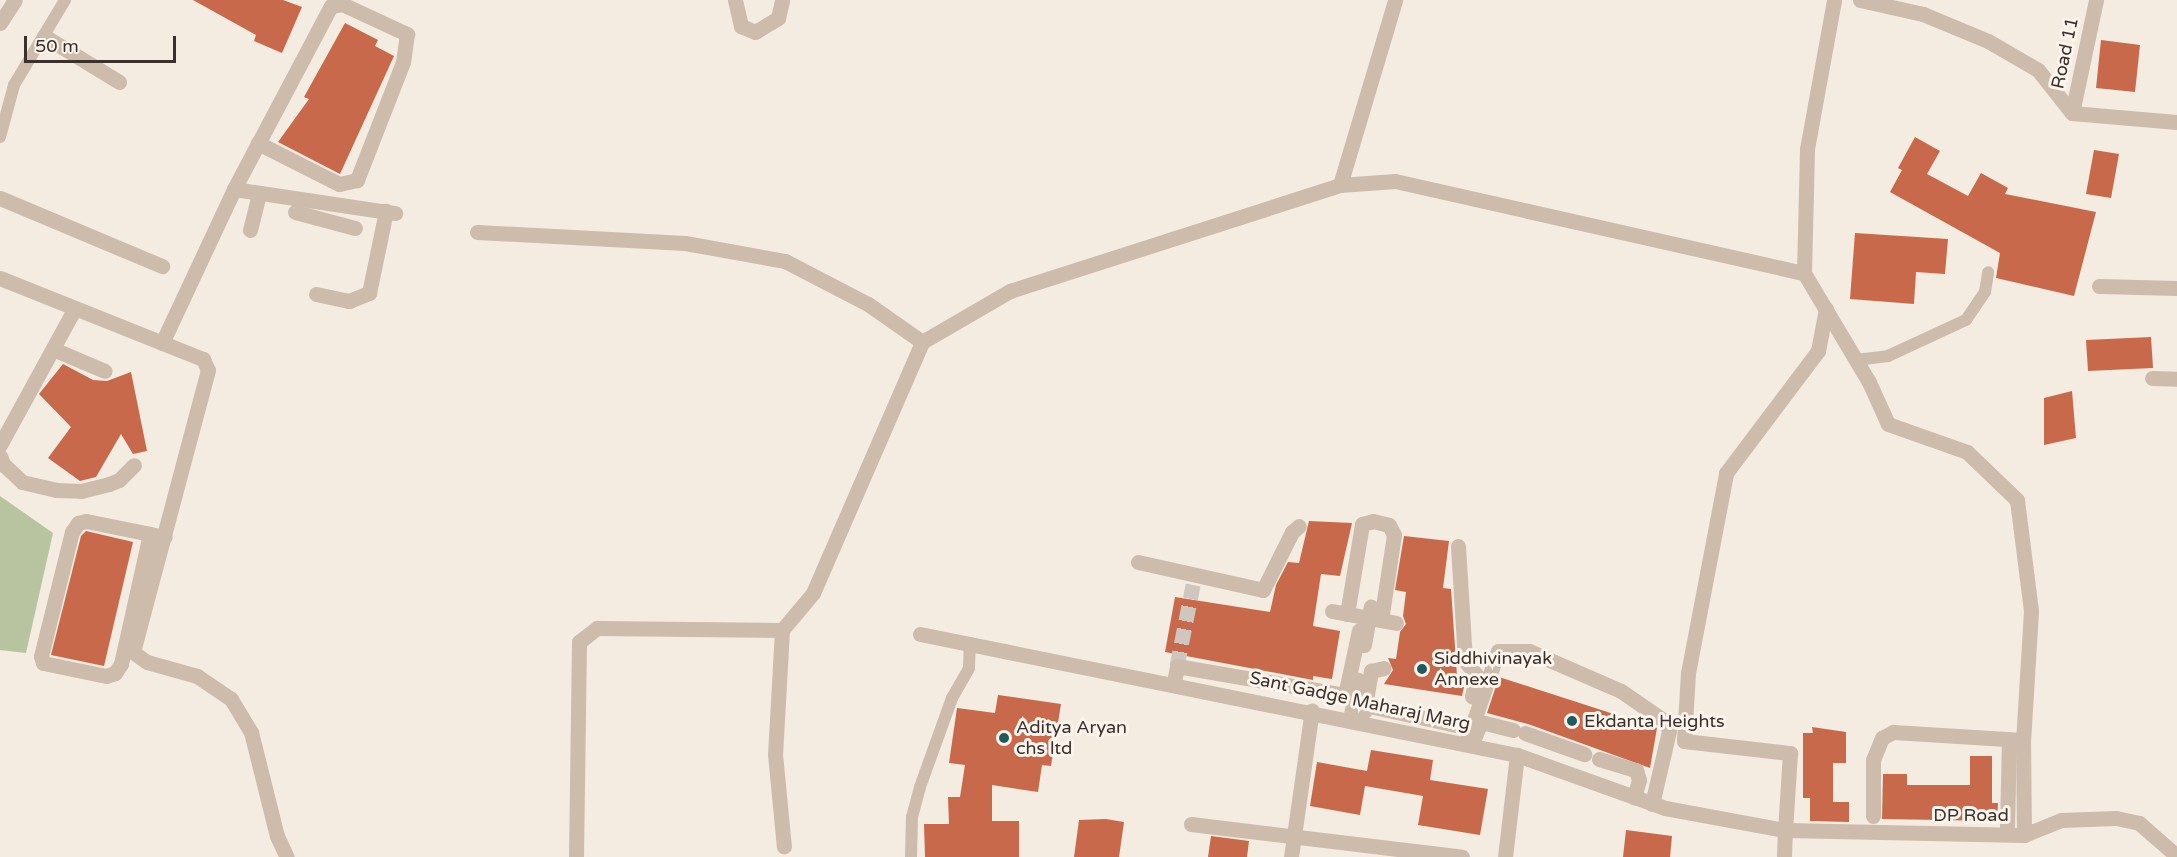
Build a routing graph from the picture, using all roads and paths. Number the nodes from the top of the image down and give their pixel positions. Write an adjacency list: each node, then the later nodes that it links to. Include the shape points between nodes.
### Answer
1 (15, 0): 9 (street)
2 (65, 0): 10 (lane)
3 (735, 0): 4 (street, via 741,26 754,32 778,18)
4 (782, 0)
5 (1395, 0): 16 (street)
6 (1834, 0): 28 (street, via 1807,149)
7 (1860, 0): 12 (street, via 1923,14 1988,41 2038,70)
8 (2096, 0): 12 (street, Road 11)
9 (0, 23)
10 (44, 36): 11 (street); 14 (lane, via 14,85)
11 (119, 82)
12 (2072, 113): 13 (street)
13 (2177, 122)
14 (0, 137)
15 (258, 143): 15 (street, via 332,6 342,4 407,34 403,62 357,180 339,184); 17 (street)
16 (1340, 185): 28 (street, via 1395,181); 35 (street, via 1010,291)
17 (234, 189): 18 (street); 36 (street)
18 (258, 193): 20 (street); 24 (street)
19 (0, 198): 26 (street)
20 (321, 202): 22 (street); 32 (street, via 391,212 369,293 349,301)
21 (295, 212): 22 (street)
22 (317, 218): 23 (street)
23 (355, 228)
24 (250, 230)
25 (477, 232): 35 (street, via 686,243 785,261 868,304)
26 (162, 266)
27 (1988, 272): 38 (lane, via 1985,292 1966,320 1888,356)
28 (1804, 273): 34 (street)
29 (0, 278): 33 (street)
30 (2099, 286): 31 (street)
31 (2177, 288)
32 (316, 294)
33 (75, 308): 36 (street); 37 (street)
34 (1826, 309): 38 (street); 71 (street, via 1818,351 1726,473 1688,673 1684,741 1790,753)
35 (922, 342): 50 (street, via 813,593)
36 (162, 343): 46 (street, via 203,360 208,370)
37 (53, 349): 39 (street); 42 (street)
38 (1856, 360): 63 (street, via 1888,424 1967,452 2017,500 2031,611)
39 (105, 371)
40 (2152, 378): 41 (street)
41 (2177, 379)
42 (0, 445)
43 (0, 456): 44 (street, via 22,482 56,490 109,484)
44 (134, 465)
45 (1299, 526): 48 (street, via 1292,532 1265,590 1194,580)
46 (158, 535): 46 (street, via 86,521 78,523 72,532 41,656 43,663 106,676 115,673 121,664); 78 (street, via 133,652 147,662 197,676 231,699 251,732 277,836)
47 (1458, 546): 61 (street, via 1465,661 1477,676)
48 (1138, 562)
49 (1379, 617): 49 (street, via 1339,612 1362,524 1372,521 1389,525 1394,535); 59 (street)
50 (782, 630): 76 (street, via 775,754); 79 (street, via 597,628 579,642)
51 (1359, 630): 56 (street)
52 (920, 634): 53 (street, Sant Gadge Maharaj Marg)
53 (970, 643): 55 (street, Sant Gadge Maharaj Marg); 80 (lane, via 969,668 952,698 912,816)
54 (1384, 668): 57 (street, via 1371,670)
55 (1174, 682): 56 (street, via 1177,666); 58 (street, Sant Gadge Maharaj Marg)
56 (1345, 695): 59 (street)
57 (1365, 705): 59 (street); 60 (street)
58 (1312, 710): 59 (street, Sant Gadge Maharaj Marg); 75 (street)
59 (1351, 719): 62 (street, Sant Gadge Maharaj Marg)
60 (1447, 723): 61 (street); 62 (street)
61 (1468, 737): 62 (street, Sant Gadge Maharaj Marg); 64 (street, via 1483,721); 65 (street, Sant Gadge Maharaj Marg); 68 (street, via 1498,651 1529,651 1621,691 1666,722 1669,731)
62 (1445, 739)
63 (2016, 740): 69 (street, via 1893,732 1882,738 1873,760); 73 (street, via 2004,829); 74 (street)
64 (1556, 744): 66 (street); 67 (street, via 1636,770 1639,780)
65 (1517, 755): 66 (street, Sant Gadge Maharaj Marg); 83 (street)
66 (1550, 766): 67 (street, Sant Gadge Maharaj Marg)
67 (1634, 797): 68 (street, Sant Gadge Maharaj Marg)
68 (1652, 804): 71 (street, Sant Gadge Maharaj Marg)
69 (1873, 816)
70 (1191, 824): 75 (street)
71 (1785, 830): 73 (street, DP Road); 84 (street)
72 (1884, 830): 73 (street)
73 (1941, 832): 74 (street, DP Road)
74 (2024, 835): 77 (street, DP Road, via 2061,820 2116,818 2139,823)
75 (1294, 836): 81 (street); 82 (street)
76 (784, 847)
77 (2177, 856)
78 (287, 857)
79 (576, 857)
80 (911, 857)
81 (1291, 857)
82 (1462, 857)
83 (1505, 857)
84 (1784, 857)

